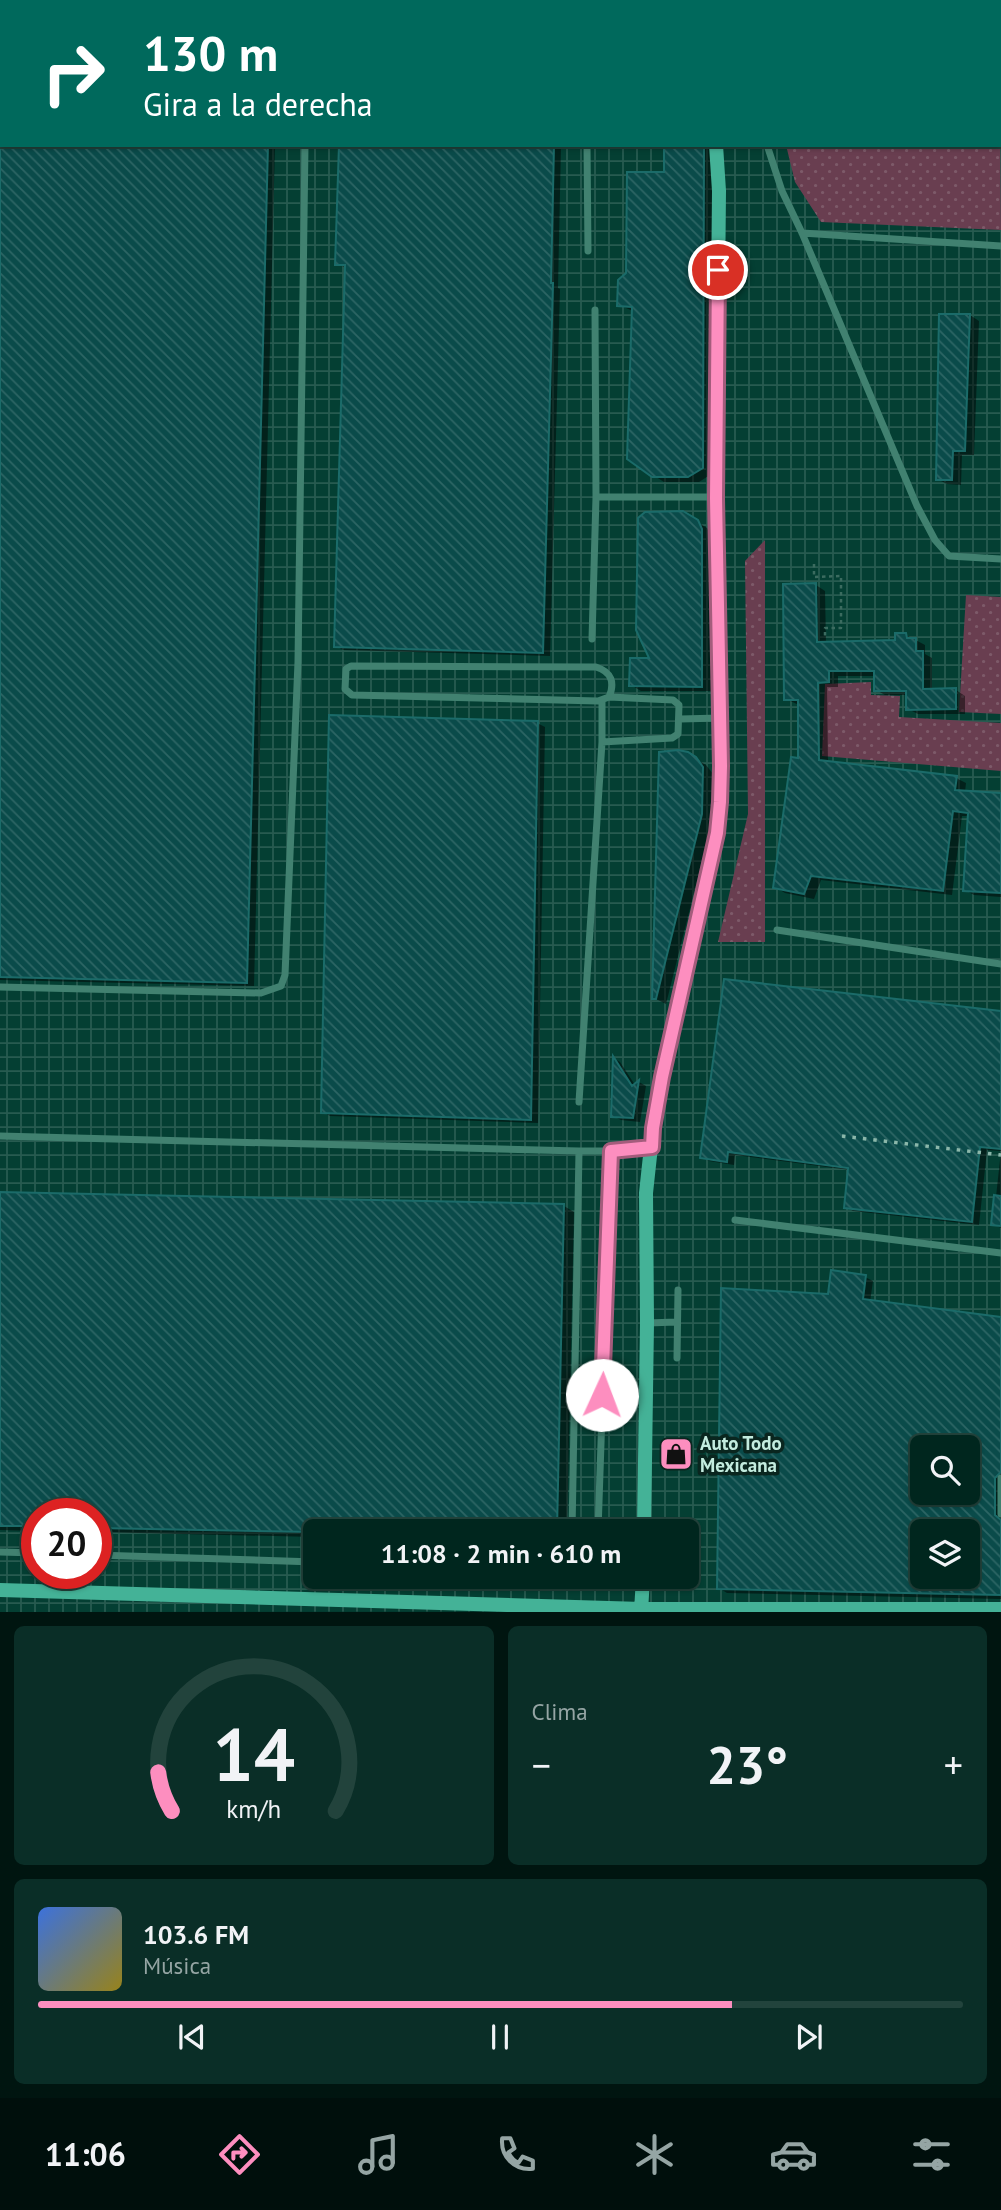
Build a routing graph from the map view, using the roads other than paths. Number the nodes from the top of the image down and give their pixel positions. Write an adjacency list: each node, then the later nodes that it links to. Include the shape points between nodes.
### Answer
1 (305, 147): 19 (lane, via 298,663 285,975 281,986 261,993)
2 (587, 147): 7 (lane)
3 (716, 147): 10 (main road)
4 (768, 147): 5 (lane)
5 (802, 233): 6 (lane); 11 (lane, via 935,540 953,557)
6 (1001, 246)
7 (588, 251)
8 (595, 310): 9 (lane)
9 (596, 498): 10 (lane); 12 (lane)
10 (716, 498): 14 (main road)
11 (1001, 559)
12 (592, 639)
13 (606, 699): 13 (lane, via 352,695 345,689 345,673 351,666 596,667 612,678); 15 (lane, via 676,701); 16 (lane)
14 (720, 718): 15 (lane); 22 (main road, via 717,833 666,1056)
15 (680, 719): 16 (lane, via 678,734 672,738)
16 (601, 742): 20 (lane)
17 (777, 930): 18 (lane)
18 (1001, 964)
19 (0, 987)
20 (579, 1102)
21 (0, 1136): 23 (lane)
22 (652, 1147): 24 (lane); 29 (main road, via 646,1193)
23 (579, 1151): 24 (lane); 33 (lane)
24 (611, 1151): 34 (lane)
25 (736, 1220): 26 (lane)
26 (1001, 1253)
27 (678, 1290): 28 (lane)
28 (676, 1322): 29 (lane); 30 (lane)
29 (647, 1323): 35 (main road)
30 (677, 1358)
31 (1000, 1478): 32 (lane)
32 (1001, 1514)
33 (572, 1519)
34 (598, 1519)
35 (644, 1519)
36 (0, 1552): 37 (lane)
37 (21, 1553)
38 (112, 1556): 39 (lane)
39 (303, 1562)
40 (642, 1589): 43 (main road)
41 (0, 1590): 43 (main road)
42 (1001, 1609): 43 (main road)
43 (641, 1610)

